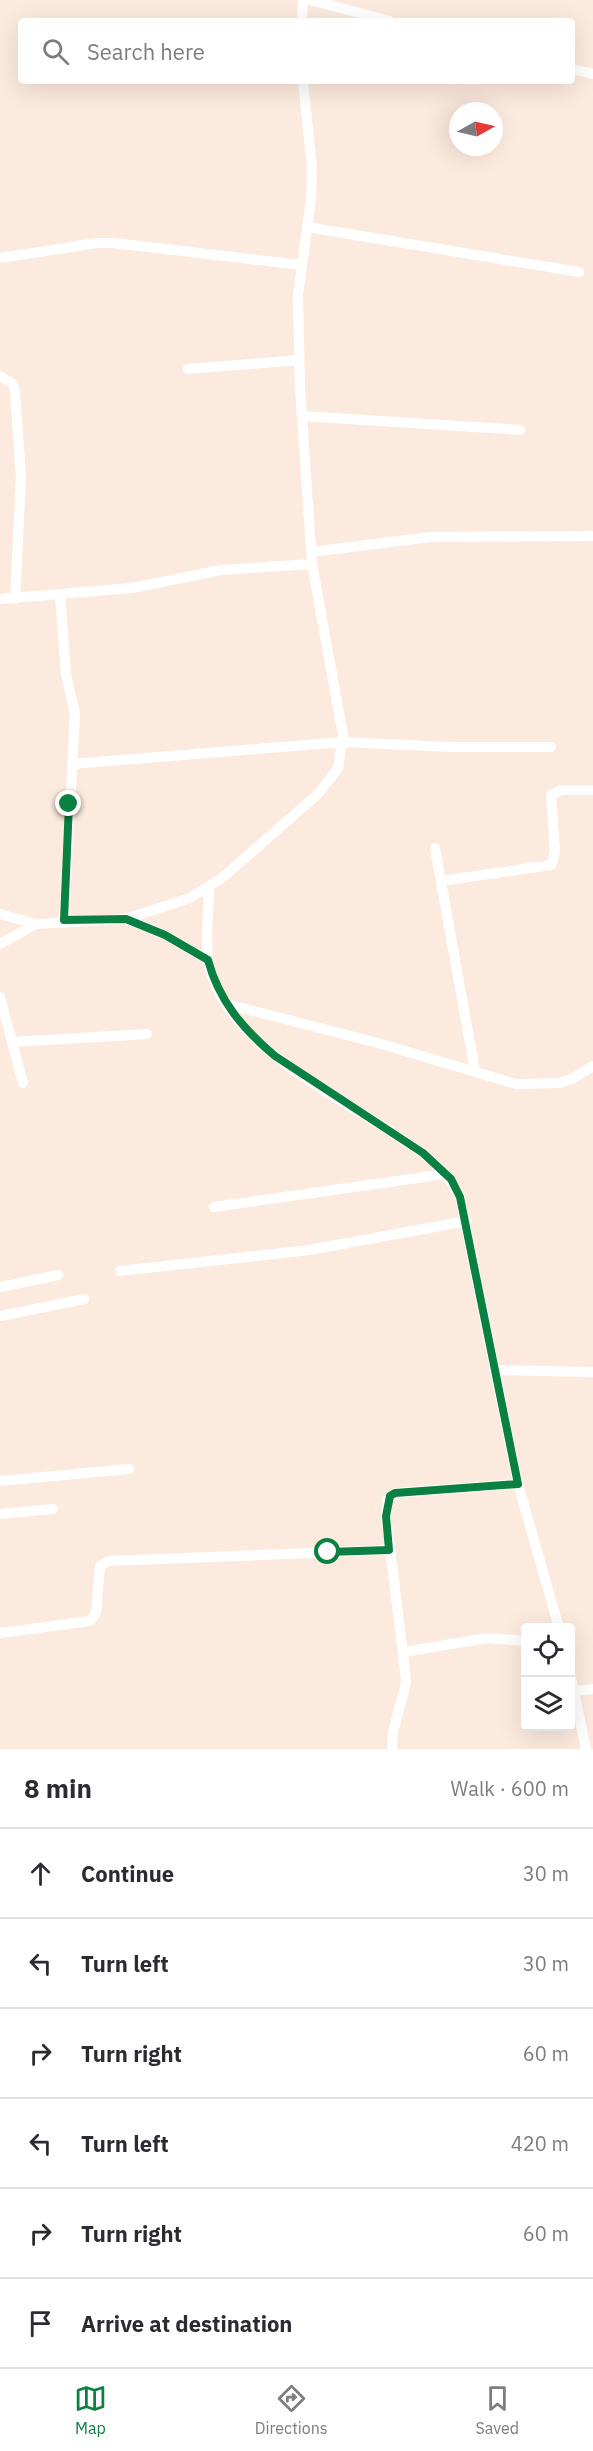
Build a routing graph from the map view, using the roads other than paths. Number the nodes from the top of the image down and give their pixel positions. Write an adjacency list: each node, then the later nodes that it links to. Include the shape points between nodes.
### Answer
1 (303, 0): 3 (street)
2 (310, 0): 4 (street)
3 (302, 18)
4 (379, 18)
5 (575, 70): 6 (street)
6 (593, 74)
7 (303, 84): 8 (street, via 312,168)
8 (307, 227): 10 (street); 11 (street)
9 (0, 258): 10 (street, via 114,243)
10 (301, 265): 12 (street)
11 (579, 272)
12 (299, 360): 13 (street); 15 (street)
13 (188, 369)
14 (0, 376): 22 (street, via 13,384 21,445)
15 (302, 416): 16 (street); 18 (street)
16 (520, 430)
17 (593, 536): 18 (street, via 430,537)
18 (311, 552): 19 (street)
19 (312, 564): 20 (street, via 231,569 150,586); 23 (street)
20 (60, 595): 22 (street); 25 (street, via 66,674 75,714)
21 (0, 599): 22 (street)
22 (15, 599)
23 (343, 742): 24 (street); 25 (street); 29 (street, via 338,768 318,794)
24 (551, 747)
25 (72, 764): 32 (street)
26 (593, 790): 28 (street, via 561,790 551,795 555,852 551,865)
27 (435, 848): 28 (street)
28 (441, 881): 41 (street)
29 (209, 886): 31 (street, via 172,906); 35 (street)
30 (0, 914): 33 (street)
31 (126, 919): 32 (street); 35 (street, via 165,935)
32 (64, 920): 33 (street)
33 (36, 924): 34 (street)
34 (0, 944)
35 (208, 960): 37 (street)
36 (0, 997): 39 (street)
37 (226, 1004): 41 (street); 43 (street, via 241,1025 275,1056 423,1153)
38 (147, 1034): 39 (street)
39 (12, 1042): 42 (street)
40 (593, 1065): 41 (street, via 572,1079 547,1085 516,1084)
41 (475, 1071)
42 (23, 1083)
43 (446, 1174): 44 (street); 45 (street, via 460,1197)
44 (214, 1207)
45 (467, 1221): 46 (street, via 309,1251); 51 (street)
46 (120, 1271)
47 (58, 1275): 48 (street)
48 (0, 1287)
49 (84, 1299): 50 (street)
50 (0, 1316)
51 (496, 1370): 52 (street); 55 (street)
52 (593, 1372)
53 (129, 1469): 54 (street)
54 (0, 1481)
55 (518, 1484): 58 (street, via 395,1493 386,1507); 59 (street)
56 (53, 1509): 57 (street)
57 (0, 1514)
58 (389, 1550): 60 (street, via 108,1562 100,1566 96,1613 90,1622); 62 (street)
59 (558, 1623)
60 (0, 1633)
61 (521, 1641): 62 (street, via 487,1638)
62 (404, 1652): 65 (street, via 406,1683)
63 (593, 1689): 64 (street)
64 (575, 1691): 66 (street)
65 (392, 1749)
66 (585, 1749)

